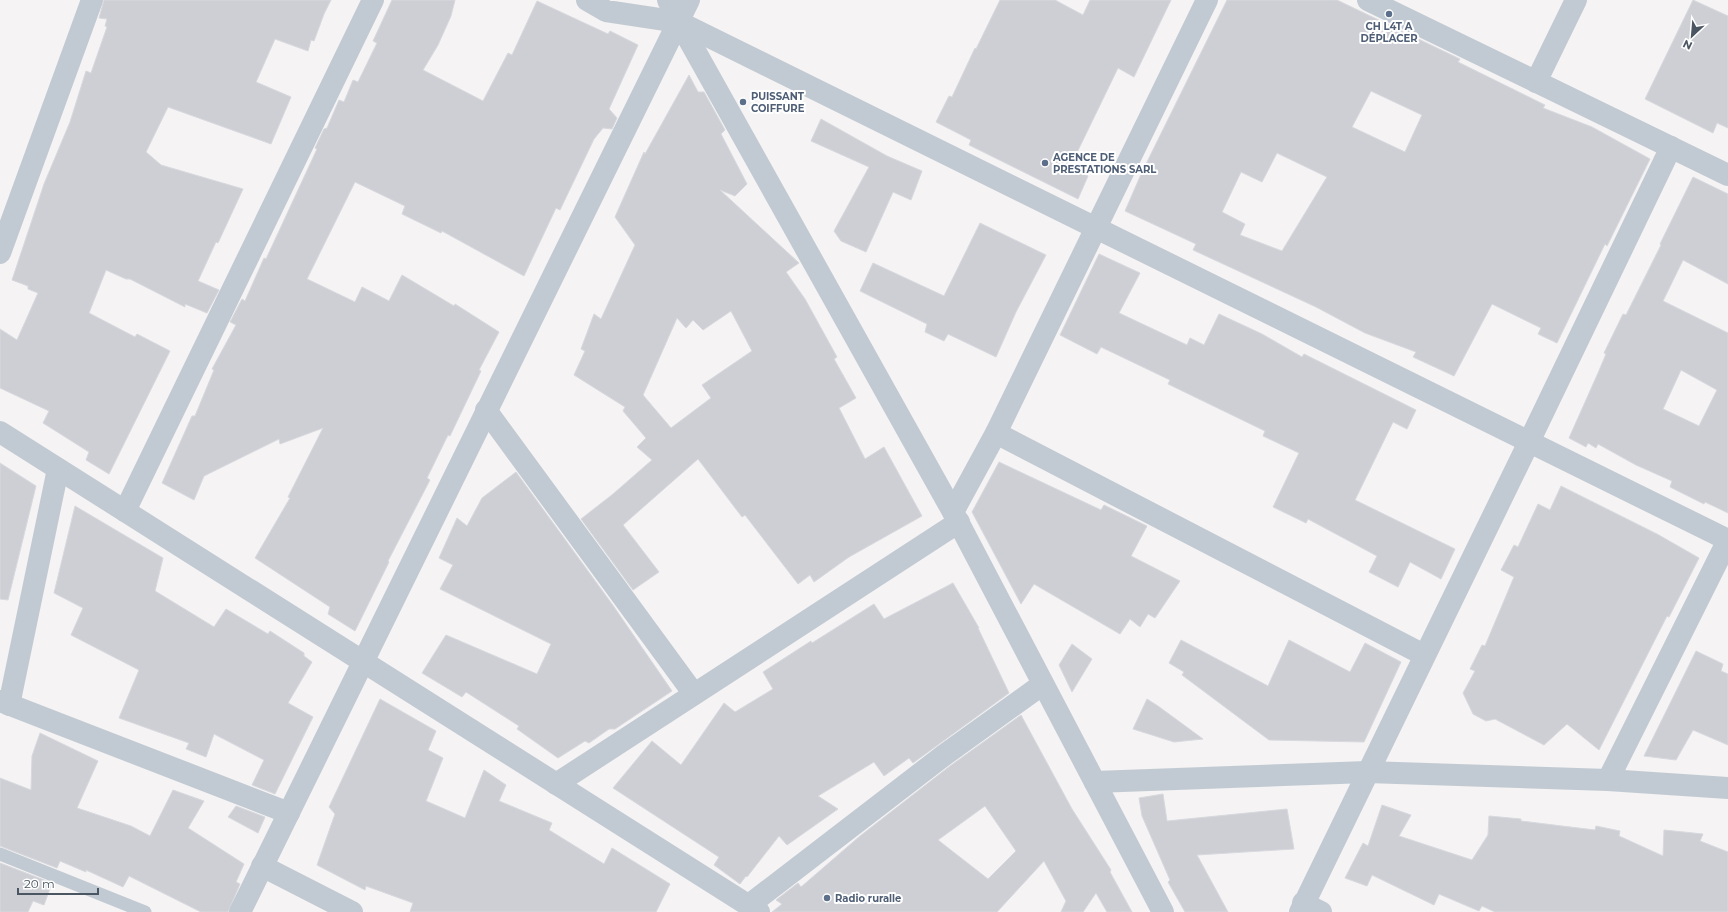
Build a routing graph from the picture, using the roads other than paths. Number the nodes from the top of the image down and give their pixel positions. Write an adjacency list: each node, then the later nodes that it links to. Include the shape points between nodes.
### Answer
1 (92, 0): 14 (street)
2 (373, 0): 20 (street)
3 (586, 0): 9 (street, via 606,11)
4 (668, 0): 9 (street)
5 (689, 0): 9 (street)
6 (1207, 0): 13 (street)
7 (1368, 0): 10 (street)
8 (1576, 0): 10 (street)
9 (678, 22): 13 (street); 15 (street); 21 (street)
10 (1536, 82): 11 (street)
11 (1671, 147): 12 (street); 18 (street)
12 (1728, 175)
13 (1097, 228): 17 (street); 18 (street)
14 (0, 253)
15 (486, 410): 24 (street); 26 (street)
16 (0, 432): 19 (street)
17 (996, 433): 21 (street); 23 (street)
18 (1530, 442): 22 (street); 23 (street)
19 (58, 469): 20 (street); 27 (street)
20 (125, 511): 24 (street)
21 (956, 517): 25 (street); 26 (street)
22 (1728, 540): 29 (street)
23 (1424, 655): 28 (street)
24 (362, 662): 31 (street); 33 (street)
25 (1043, 684): 30 (street); 36 (street, via 943,756)
26 (694, 694): 31 (street)
27 (5, 703): 33 (street)
28 (1367, 772): 29 (street); 30 (street); 37 (street)
29 (1608, 780): 32 (street)
30 (1095, 782): 41 (street)
31 (556, 784): 36 (street)
32 (1728, 788)
33 (289, 812): 35 (street)
34 (0, 854): 38 (lane)
35 (262, 866): 39 (street); 40 (street)
36 (754, 909)
37 (1308, 909)
38 (145, 912)
39 (240, 912)
40 (352, 912)
41 (1163, 912)

